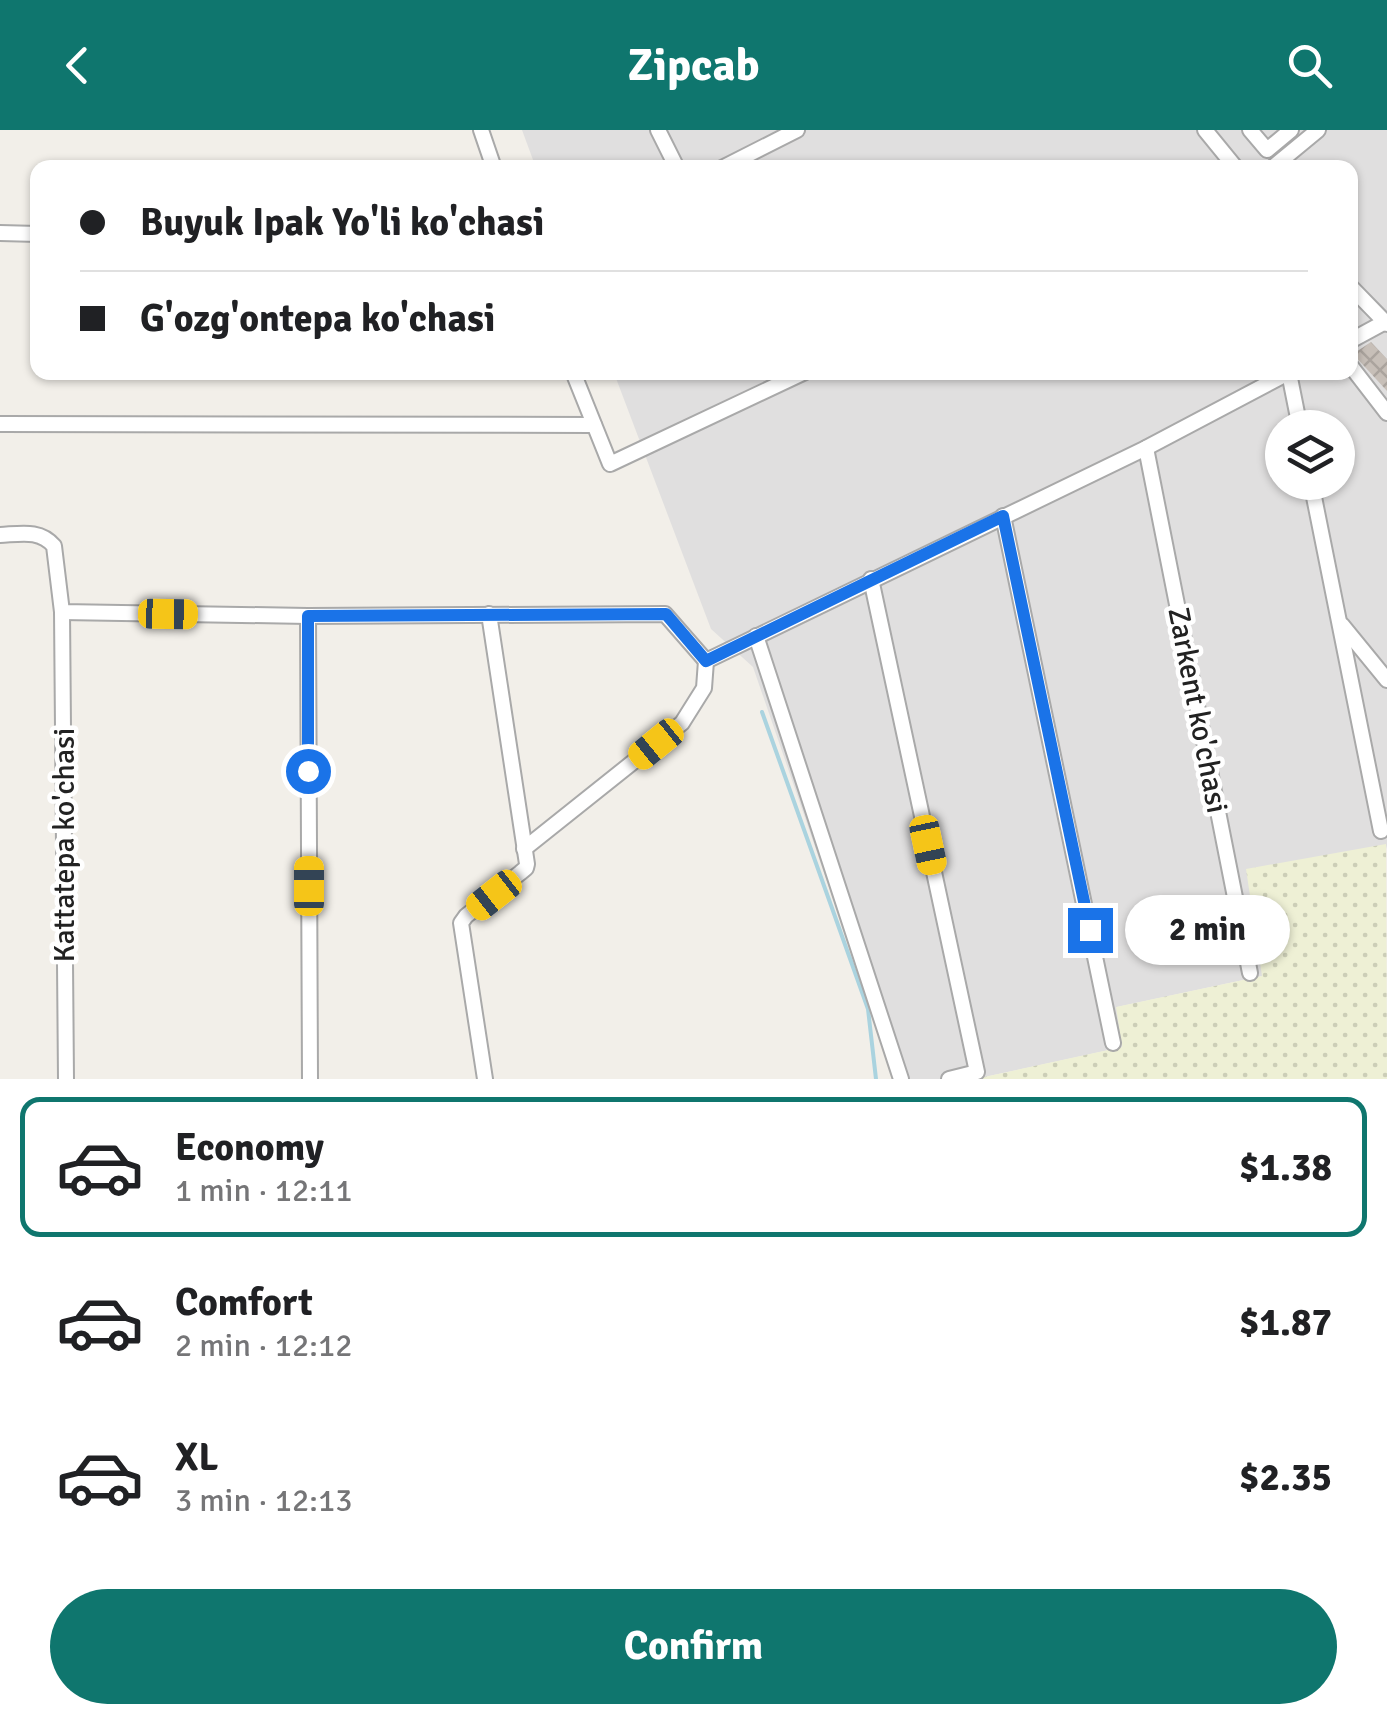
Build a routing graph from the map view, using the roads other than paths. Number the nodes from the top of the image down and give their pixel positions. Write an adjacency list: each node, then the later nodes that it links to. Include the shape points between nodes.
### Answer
1 (481, 130): 8 (street)
2 (658, 130): 9 (street)
3 (797, 130): 10 (street)
4 (1205, 130): 11 (street)
5 (1250, 130): 6 (street, via 1267,150)
6 (1291, 130)
7 (1318, 130): 12 (street)
8 (491, 160)
9 (673, 160)
10 (738, 160)
11 (1229, 160)
12 (1282, 160)
13 (0, 233): 14 (street)
14 (30, 234)
15 (1358, 294): 16 (street)
16 (1386, 323): 17 (street)
17 (1358, 337)
18 (1358, 376): 24 (street)
19 (576, 380): 26 (street)
20 (787, 380): 26 (street, via 610,464)
21 (1276, 380): 27 (street)
22 (1290, 380): 23 (street)
23 (1296, 410)
24 (1387, 414)
25 (0, 424): 26 (street)
26 (594, 424)
27 (1146, 448): 29 (street); 41 (street, Zarkent ko'chasi)
28 (1315, 500): 35 (street)
29 (1003, 516): 31 (street); 42 (street)
30 (0, 535): 32 (street, Kattatepa ko'chasi, via 38,534 54,546)
31 (870, 579): 36 (street); 47 (street, via 977,1072)
32 (62, 612): 34 (street); 43 (street, Kattatepa ko'chasi)
33 (490, 614): 34 (street); 37 (street, via 666,614); 40 (street)
34 (308, 616): 44 (street)
35 (1339, 621): 38 (street); 39 (street)
36 (756, 636): 37 (street); 46 (street)
37 (706, 661): 40 (street, via 704,688 682,722)
38 (1387, 680)
39 (1381, 831)
40 (524, 848): 45 (street, via 526,868 461,923)
41 (1250, 973)
42 (1114, 1043)
43 (66, 1079)
44 (310, 1079)
45 (485, 1079)
46 (901, 1079)
47 (949, 1079)

